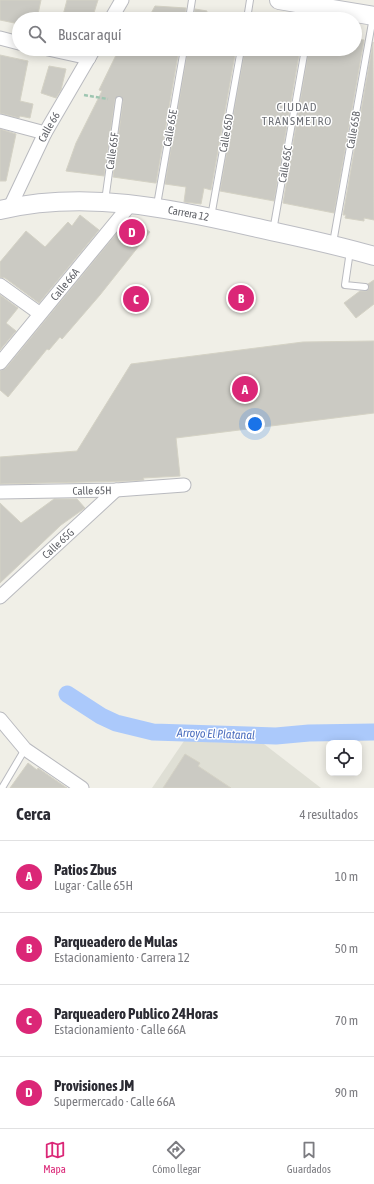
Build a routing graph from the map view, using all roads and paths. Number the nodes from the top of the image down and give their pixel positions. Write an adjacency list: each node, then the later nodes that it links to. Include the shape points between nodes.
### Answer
1 (122, 0): 5 (street)
2 (192, 0): 6 (lane)
3 (250, 0): 7 (lane)
4 (279, 0): 8 (main road)
5 (115, 12)
6 (190, 12)
7 (247, 12)
8 (311, 12)
9 (362, 15): 10 (main road)
10 (374, 16): 27 (lane, Calle 65B)
11 (0, 38): 12 (street)
12 (12, 41)
13 (90, 56): 17 (street, Calle 66)
14 (183, 56): 23 (lane, Calle 65E)
15 (240, 56): 25 (lane, Calle 65D)
16 (304, 56): 26 (lane, Calle 65C)
17 (69, 92): 18 (path); 20 (street, Calle 66)
18 (119, 100): 21 (lane, Calle 65F)
19 (0, 121): 20 (street)
20 (45, 133): 24 (street, Calle 66)
21 (105, 201): 22 (main road, Carrera 12); 24 (main road, Carrera 12, via 56,201)
22 (130, 205): 23 (main road, Carrera 12); 32 (street, Calle 66A)
23 (157, 208): 25 (main road, Carrera 12)
24 (5, 209)
25 (211, 218): 26 (main road, Carrera 12)
26 (273, 231): 27 (main road, Carrera 12)
27 (332, 245): 28 (main road, Carrera 12)
28 (350, 249): 29 (main road, Carrera 12); 31 (lane, via 345,285)
29 (374, 256)
30 (0, 285): 32 (street)
31 (365, 287)
32 (39, 313): 33 (street, Calle 66A)
33 (0, 363)
34 (184, 485): 35 (street, Calle 65H)
35 (116, 490): 36 (street, Calle 65H); 37 (street, Calle 65G)
36 (0, 492)
37 (0, 597)
38 (0, 719): 39 (street)
39 (25, 749): 40 (lane); 41 (street)
40 (2, 788)
41 (82, 788)

